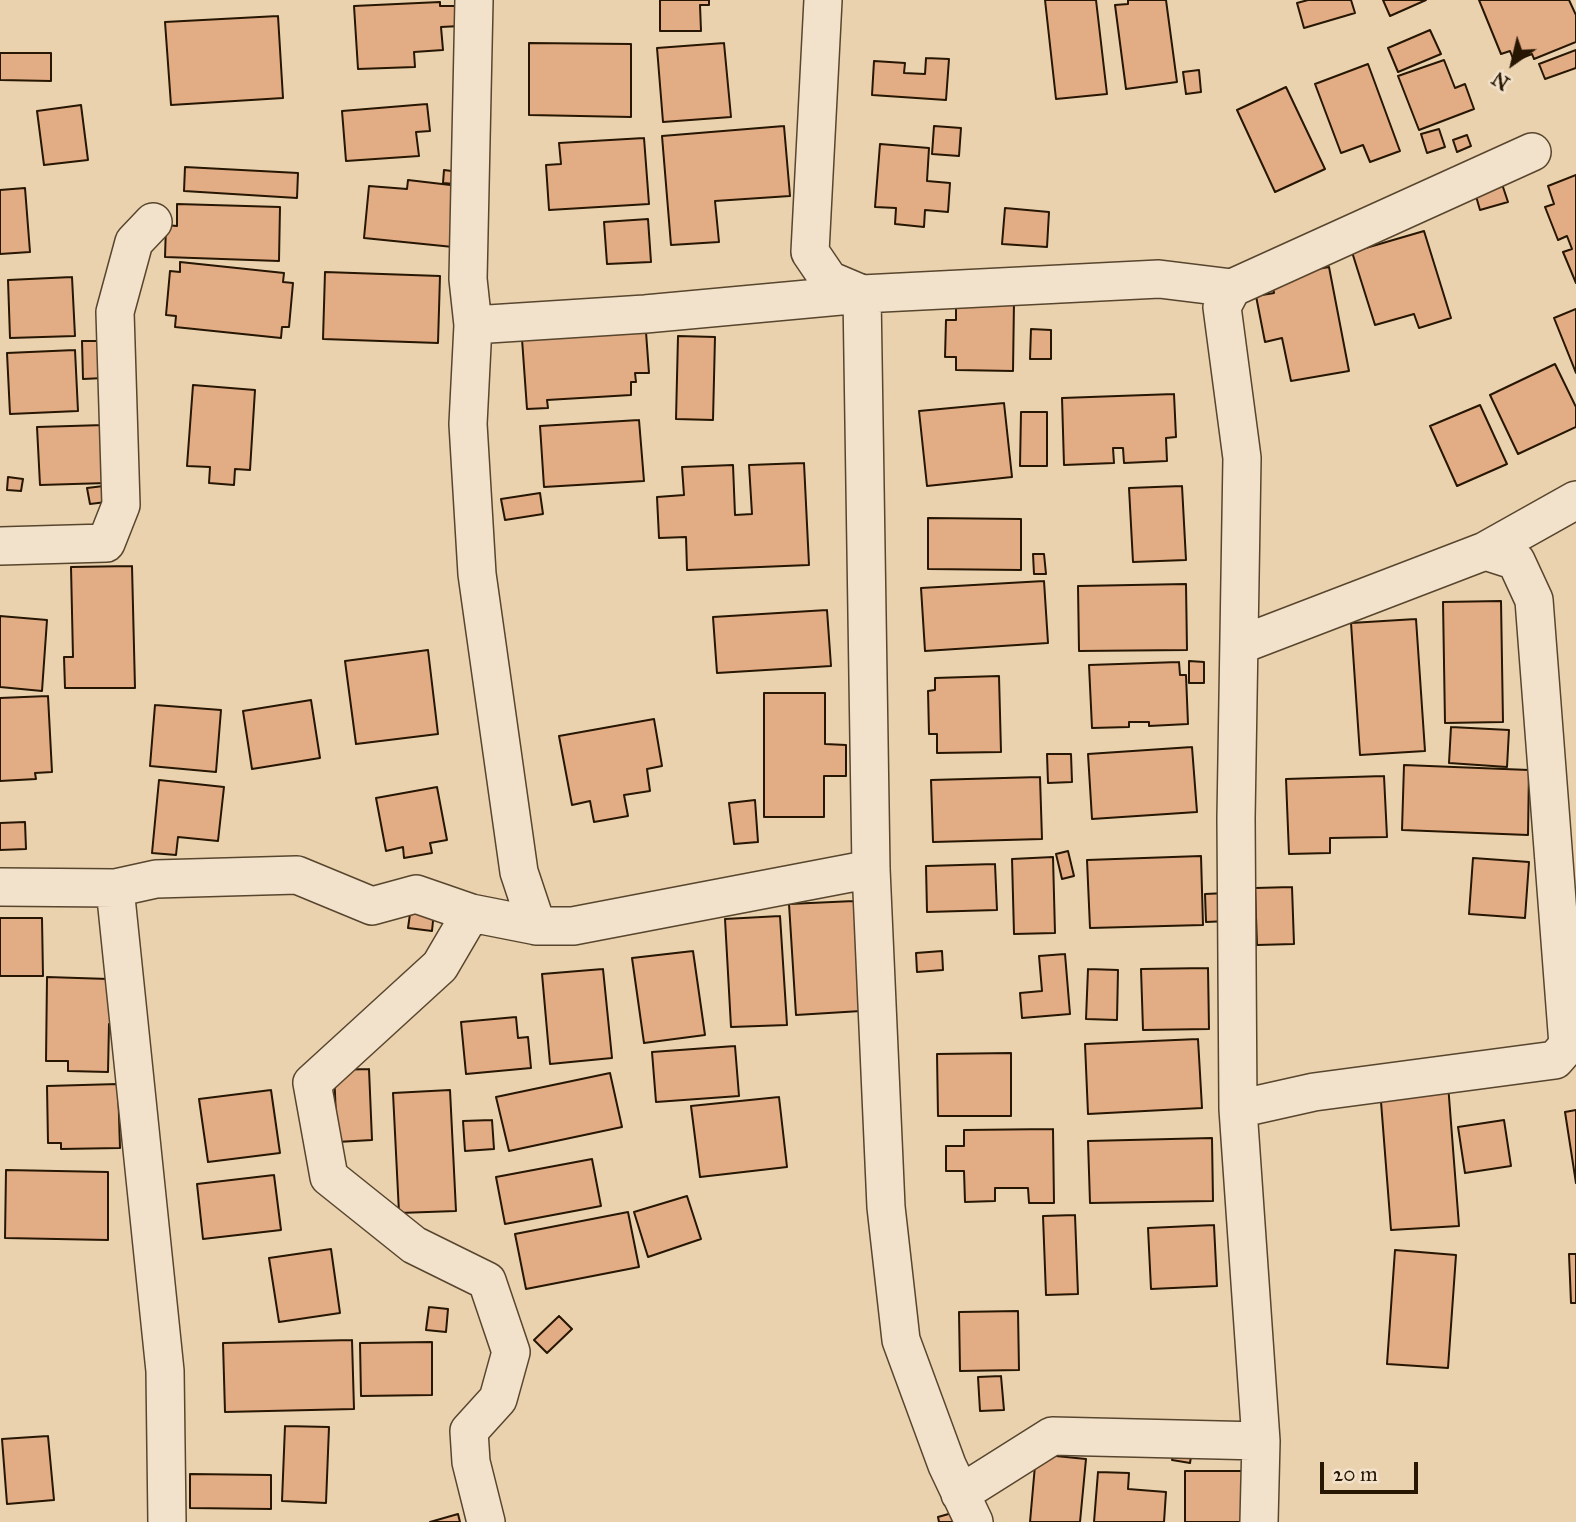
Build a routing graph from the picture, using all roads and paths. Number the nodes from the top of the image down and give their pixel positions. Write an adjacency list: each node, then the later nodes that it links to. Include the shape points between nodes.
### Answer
1 (474, 0): 7 (street, via 468,279)
2 (823, 0): 6 (street, via 810,252 829,280)
3 (1532, 152): 5 (street)
4 (153, 222): 9 (street, via 134,243 115,312 121,505 106,543)
5 (1232, 288): 6 (street, via 1159,279); 11 (street, via 1222,307 1242,458)
6 (862, 294): 7 (street); 12 (street)
7 (473, 325): 16 (street, via 468,424 477,573 519,872)
8 (1576, 500): 10 (street)
9 (0, 546)
10 (1485, 551): 11 (street); 17 (street, via 1516,561 1534,600 1568,1045 1555,1060 1314,1092)
11 (1240, 645): 17 (street)
12 (871, 869): 16 (street, via 573,926); 19 (street, via 886,1207 901,1340)
13 (0, 887): 14 (street)
14 (115, 888): 15 (street, via 156,879 297,875 372,906 416,894); 20 (street, via 165,1371)
15 (471, 913): 16 (street); 21 (street, via 440,967 312,1083 329,1177 414,1245 487,1280 511,1352 498,1399 469,1432 471,1462)
16 (537, 926)
17 (1238, 1109): 18 (street)
18 (1261, 1441): 19 (street, via 1052,1436); 22 (street)
19 (967, 1508)
20 (167, 1522)
21 (486, 1522)
22 (1259, 1522)

